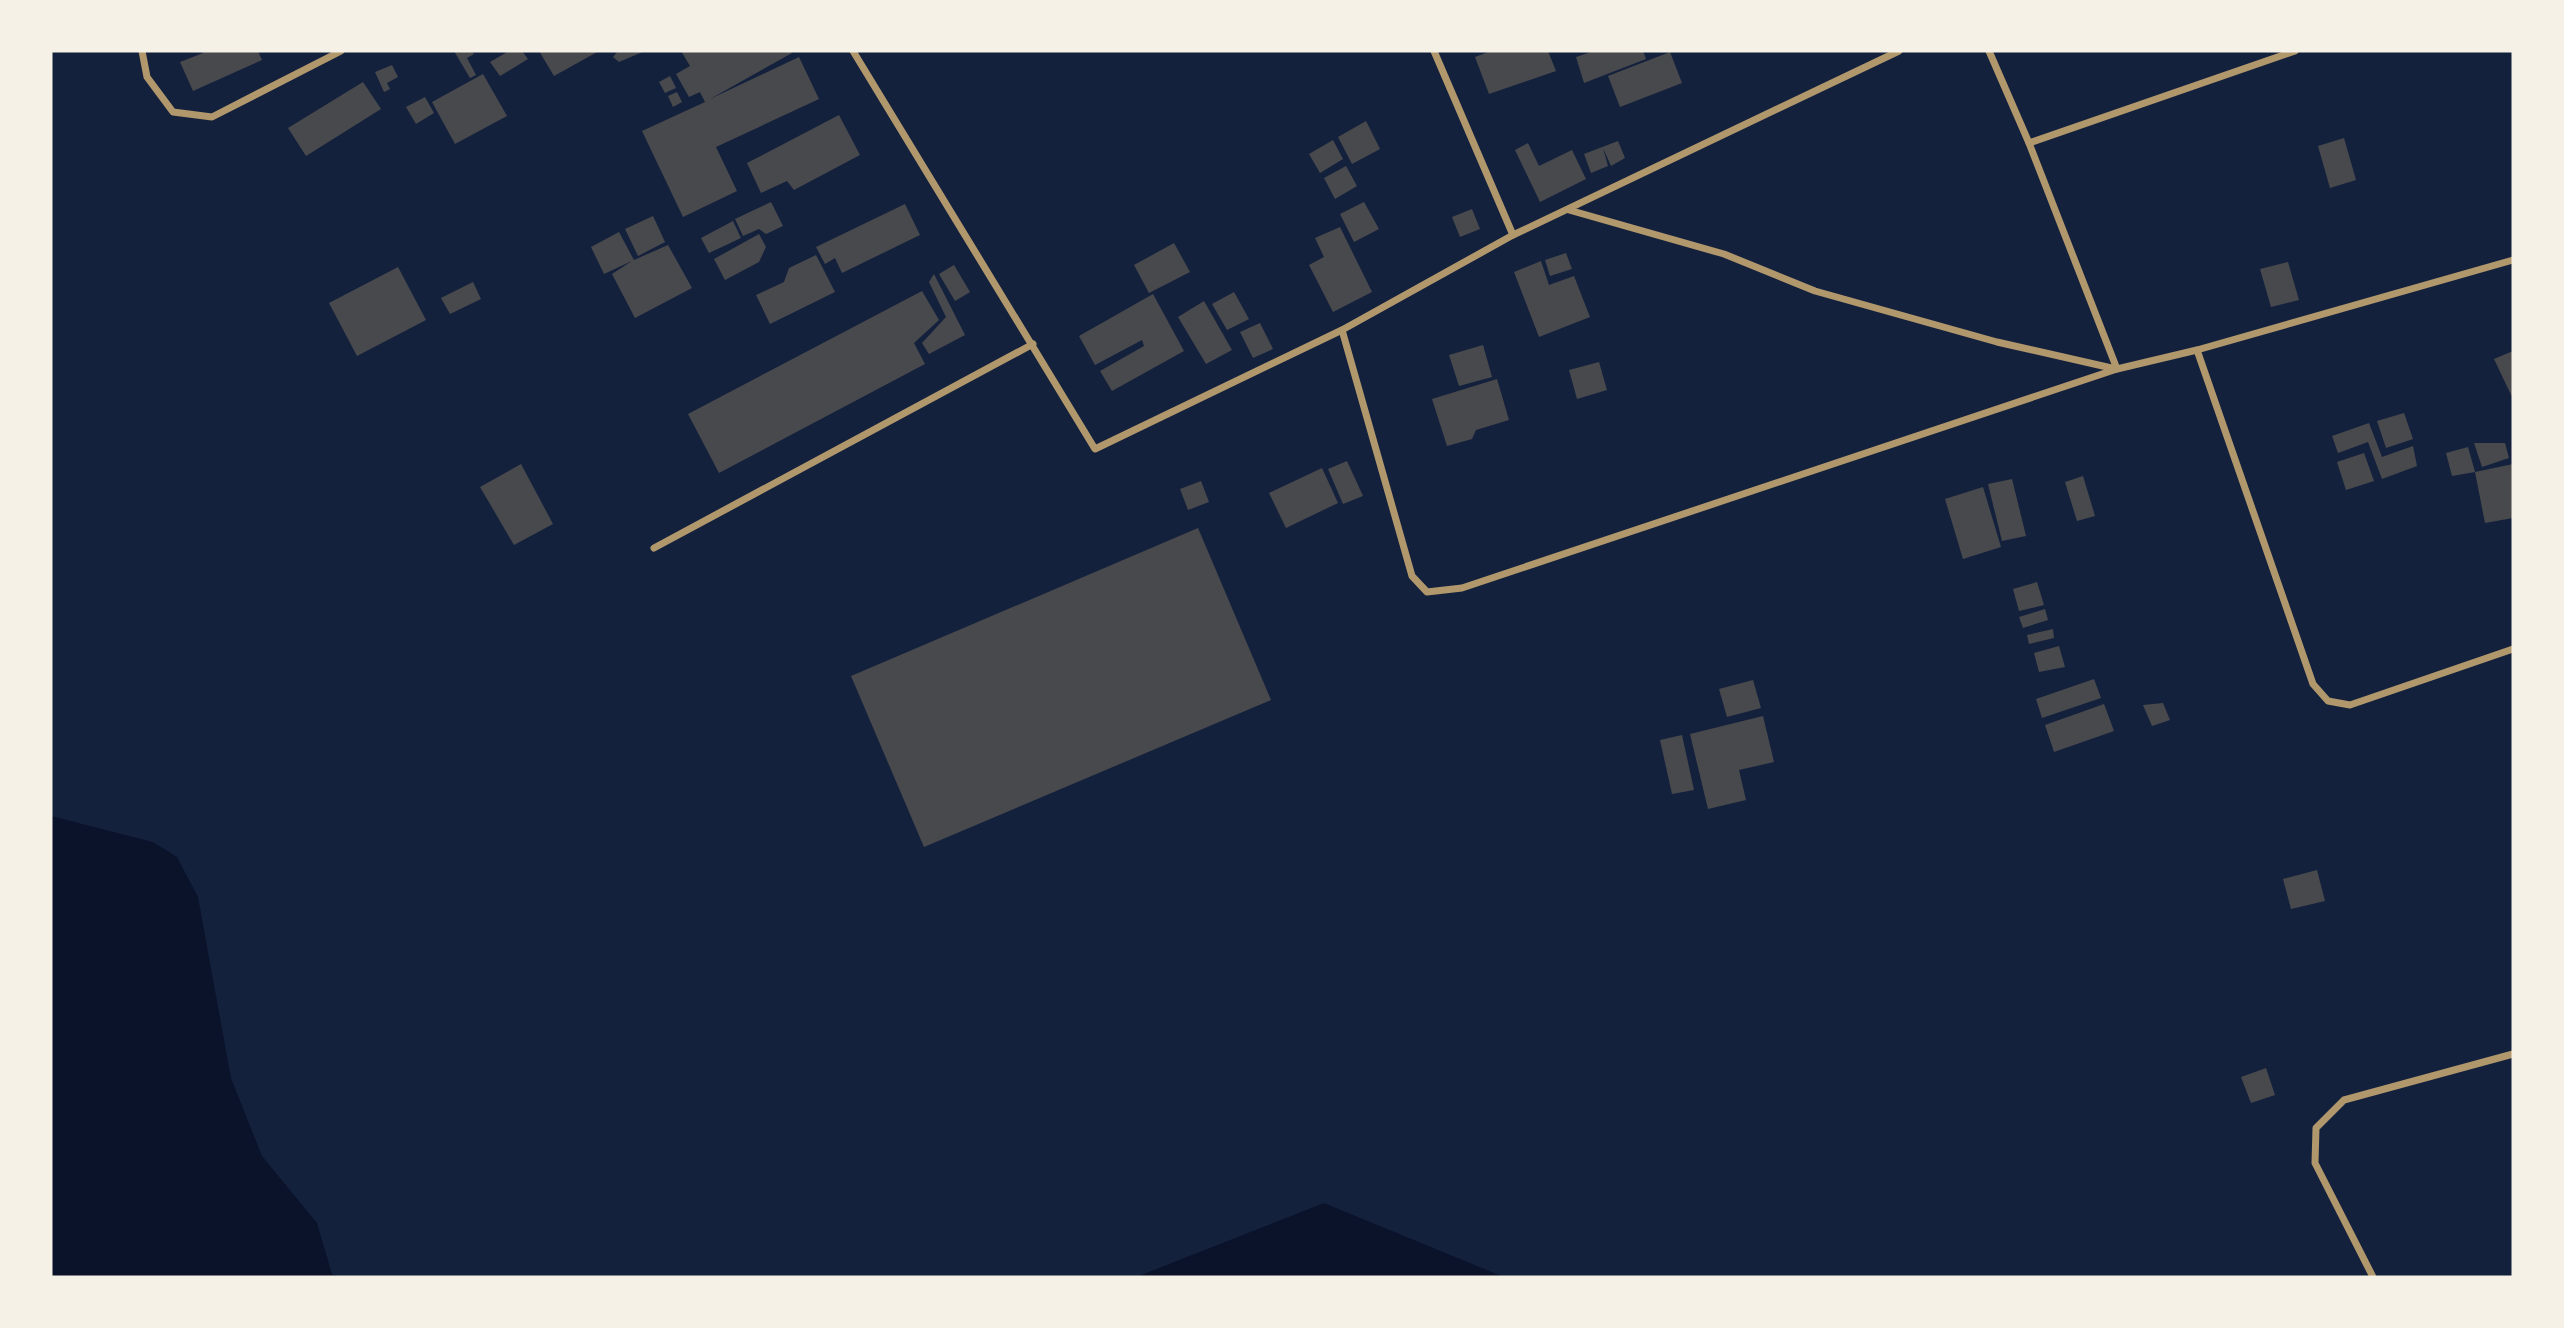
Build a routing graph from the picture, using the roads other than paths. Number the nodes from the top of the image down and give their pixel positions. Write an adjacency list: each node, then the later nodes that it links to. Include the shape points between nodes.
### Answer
1 (142, 51): 2 (street, via 147,77 173,112 212,117)
2 (341, 51)
3 (853, 51): 13 (street)
4 (1434, 51): 10 (street)
5 (1899, 51): 9 (street)
6 (1989, 51): 8 (street)
7 (2295, 51): 8 (street)
8 (2029, 143): 15 (street)
9 (1569, 210): 10 (street); 15 (street, via 1724,254 1815,291 1997,342)
10 (1513, 235): 12 (street)
11 (2513, 260): 14 (street)
12 (1342, 330): 13 (street, via 1095,449); 15 (street, via 1412,576 1427,592 1462,588)
13 (1033, 344): 16 (street)
14 (2197, 350): 15 (street); 17 (street, via 2313,684 2329,701 2350,705)
15 (2117, 369)
16 (654, 548)
17 (2513, 649)
18 (2513, 1054): 19 (street, via 2344,1100 2316,1128 2315,1163)
19 (2373, 1277)

